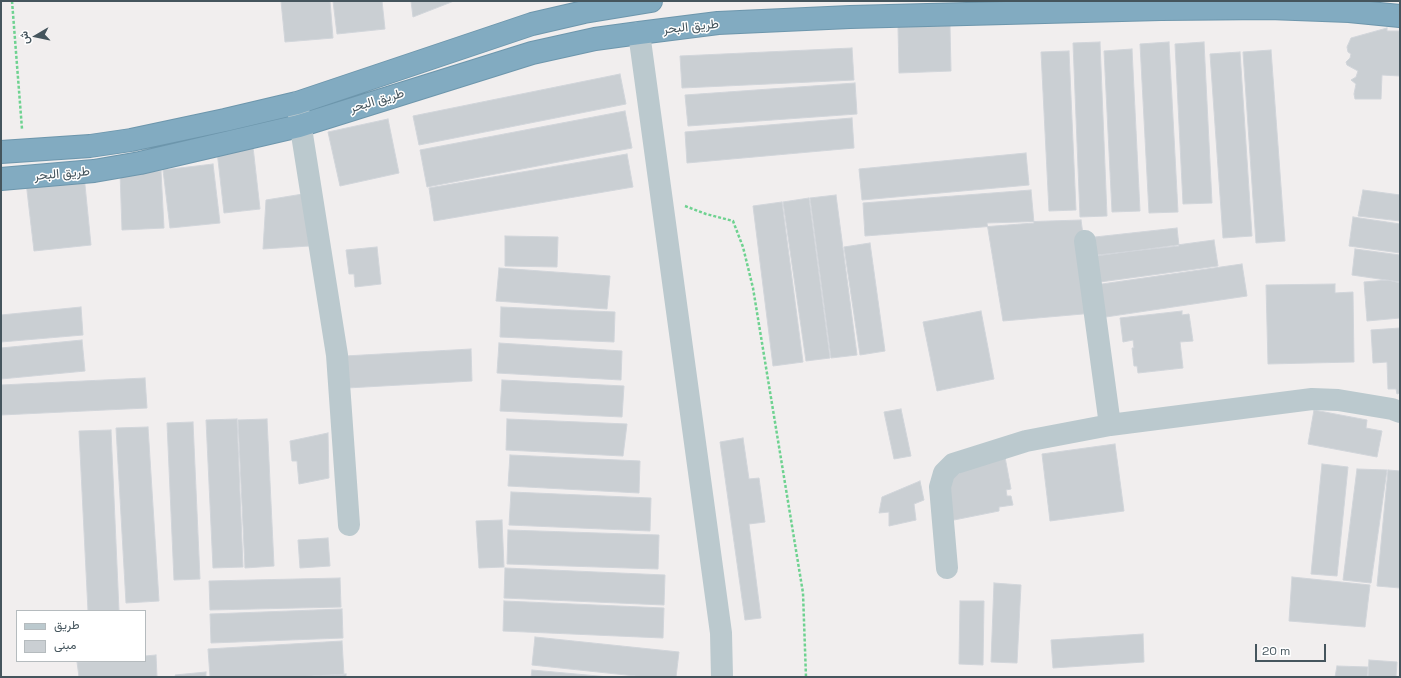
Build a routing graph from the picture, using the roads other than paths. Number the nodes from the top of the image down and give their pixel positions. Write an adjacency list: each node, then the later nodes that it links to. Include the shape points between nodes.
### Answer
1 (651, 1): 5 (highway, طريق البحر, via 532,24)
2 (1161, 5): 3 (highway, طريق البحر, via 1349,11); 4 (highway, طريق البحر, via 718,24)
3 (1400, 16)
4 (639, 33): 6 (highway, طريق البحر, via 595,39 532,53); 14 (street, via 721,633)
5 (296, 103): 6 (street); 7 (highway, طريق البحر, via 131,140)
6 (299, 126): 8 (highway, طريق البحر, via 140,163 94,171); 12 (street, via 337,355)
7 (1, 152)
8 (1, 179)
9 (1085, 241): 11 (street)
10 (1400, 412): 11 (street, via 1338,400 1312,399)
11 (1110, 425): 13 (street, via 1026,441 948,467 940,487)
12 (349, 525)
13 (948, 568)
14 (722, 677)

